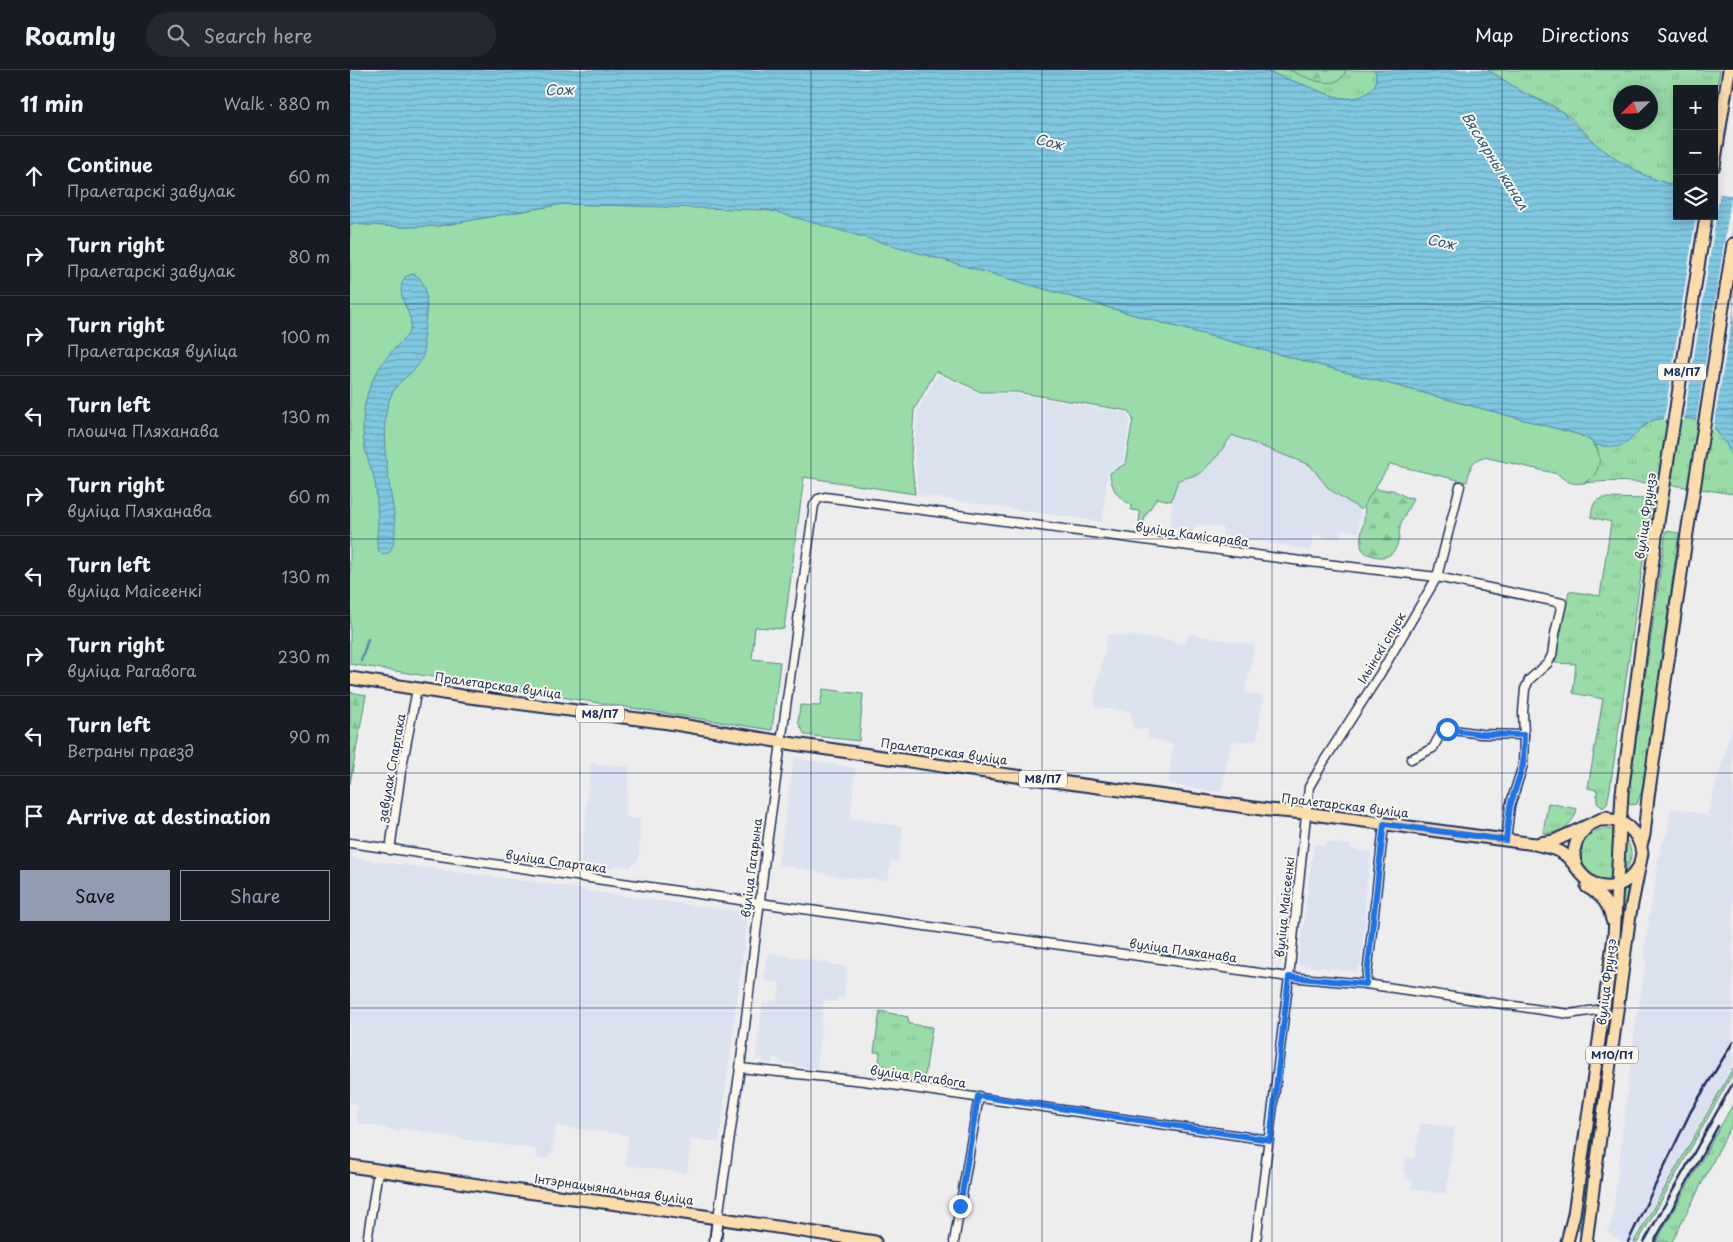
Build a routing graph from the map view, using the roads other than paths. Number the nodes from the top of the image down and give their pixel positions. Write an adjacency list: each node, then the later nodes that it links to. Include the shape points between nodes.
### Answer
1 (1729, 70): 2 (main road)
2 (1718, 141)
3 (1705, 220): 13 (main road, вуліца Фрунзэ / М8/П7, via 1657,529)
4 (1733, 244): 22 (main road, вуліца Фрунзэ / М8/П7)
5 (1460, 486): 7 (street, Ільінскі спуск)
6 (818, 499): 7 (street, вуліца Камісарава, via 825,497 1301,561); 11 (street, вуліца Гагарына, via 814,505)
7 (1437, 576): 10 (street, вуліца Камісарава, via 1562,603 1552,655 1525,688); 14 (street, Ільінскі спуск, via 1380,674 1312,780)
8 (350, 678): 9 (main road, Пралетарская вуліца / М8/П7)
9 (417, 689): 11 (main road, Пралетарская вуліца / М8/П7, via 669,723); 24 (street, завулак Спартака)
10 (1524, 735): 12 (street, via 1447,729 1440,734 1433,748); 19 (street, via 1523,765 1510,806)
11 (782, 742): 14 (main road, Пралетарская вуліца / М8/П7); 28 (street, вуліца Гагарына)
12 (1411, 759)
13 (1622, 793): 15 (main road, М8/П7, via 1615,809); 16 (main road, вуліца Фрунзэ / М10/П1)
14 (1305, 813): 17 (main road, Пралетарская вуліца / М8/П7); 30 (street, вуліца Маісеенкі)
15 (1602, 820): 16 (main road, М8/П7); 18 (main road, М8/П7)
16 (1620, 822): 22 (main road, via 1636,835); 27 (main road, вуліца Фрунзэ / М10/П1)
17 (1384, 824): 19 (main road, Пралетарская вуліца / М8/П7); 31 (street)
18 (1587, 826): 21 (main road, Пралетарская вуліца / М8/П7, via 1554,841); 26 (main road, via 1580,834 1574,852)
19 (1506, 840): 21 (main road, Пралетарская вуліца / М8/П7)
20 (350, 843): 24 (street, вуліца Спартака)
21 (1535, 844): 23 (main road, Пралетарская вуліца / М8/П7)
22 (1640, 845): 25 (main road, вуліца Фрунзэ / М8/П7, via 1642,853)
23 (1548, 848): 26 (main road, Пралетарская вуліца / М8/П7, via 1563,853); 29 (main road, вуліца Фрунзэ / М10/П1, via 1564,861 1579,881 1605,900)
24 (390, 850): 28 (street, вуліца Спартака)
25 (1638, 868): 27 (main road, via 1630,879); 45 (main road, вуліца Фрунзэ / М10/П1)
26 (1579, 871): 27 (main road, М8/П7, via 1594,884)
27 (1617, 886): 29 (main road, вуліца Фрунзэ / М10/П1)
28 (760, 903): 30 (street, вуліца Пляханава); 33 (street, вуліца Гагарына)
29 (1614, 937): 32 (main road, вуліца Фрунзэ / М10/П1)
30 (1289, 977): 31 (street, вуліца Пляханава); 35 (street, вуліца Маісеенкі)
31 (1366, 984): 32 (street, вуліца Пляханава, via 1569,1014)
32 (1603, 1009): 44 (main road, вуліца Фрунзэ / М10/П1, via 1574,1214)
33 (740, 1068): 34 (street, вуліца Рагавога); 38 (street, вуліца Гагарына)
34 (978, 1096): 35 (street, вуліца Рагавога); 42 (street)
35 (1270, 1140): 43 (street, вуліца Маісеенкі)
36 (350, 1166): 37 (main road, Інтэрнацыянальная вуліца)
37 (378, 1170): 38 (main road, Інтэрнацыянальная вуліца); 39 (street)
38 (718, 1218): 40 (street, вуліца Гагарына); 41 (main road, Інтэрнацыянальная вуліца)
39 (367, 1242)
40 (715, 1242)
41 (875, 1242)
42 (954, 1242)
43 (1256, 1242)
44 (1567, 1242)
45 (1586, 1242)

